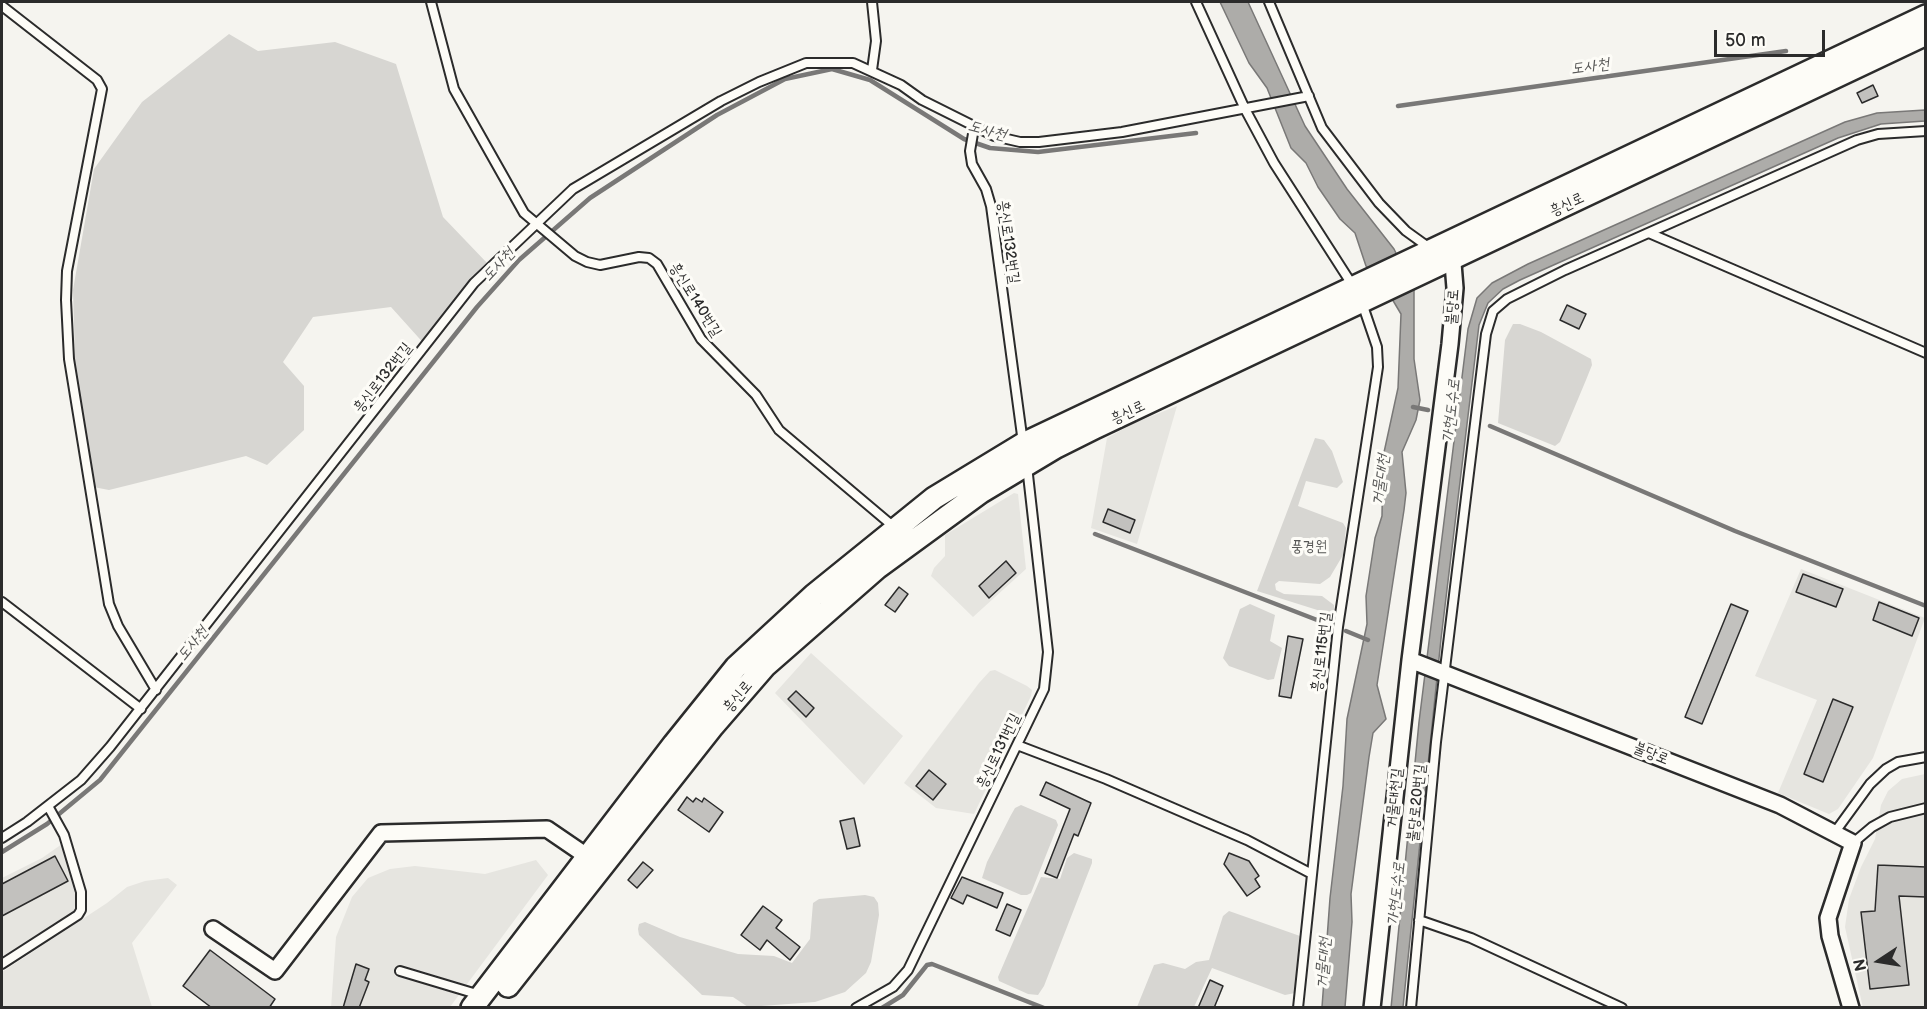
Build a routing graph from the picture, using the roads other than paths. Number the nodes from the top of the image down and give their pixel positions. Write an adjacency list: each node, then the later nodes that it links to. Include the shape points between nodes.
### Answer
1 (431, 2): 13 (lane, 흥신로140번길, via 454,89 517,203)
2 (872, 2): 8 (lane, via 876,41)
3 (1196, 2): 10 (lane)
4 (1269, 2): 9 (lane)
5 (2, 6): 24 (lane, via 97,80 102,89 67,271 69,359 109,604)
6 (1926, 16): 15 (main road, 흥신로)
7 (1926, 34): 15 (main road, 흥신로)
8 (872, 70): 11 (lane, 흥신로132번길); 13 (lane, 흥신로132번길, via 853,63 806,63 759,82 573,189)
9 (1309, 96): 10 (lane); 15 (lane, via 1322,128 1379,203)
10 (1245, 108): 11 (lane, via 1122,132 1039,142 1020,142); 16 (lane, via 1274,163)
11 (973, 131): 18 (lane, 흥신로132번길, via 972,164 991,206)
12 (1926, 131): 14 (lane, 불당로20번길, via 1878,134 1857,140)
13 (540, 227): 19 (lane, 흥신로140번길, via 587,262 600,265 639,257 657,264 701,339 756,395 779,430); 24 (lane, 흥신로132번길, via 474,283)
14 (1649, 233): 17 (lane); 23 (lane, 불당로20번길, via 1515,295 1499,304 1489,320)
15 (1436, 255): 16 (main road, 흥신로); 22 (street, 불당로, via 1455,288)
16 (1361, 293): 18 (main road, 흥신로); 34 (lane, 흥신로115번길, via 1377,347 1378,367 1338,627)
17 (1926, 353)
18 (1025, 454): 19 (main road, 흥신로, via 934,498); 20 (main road, 흥신로, via 981,492); 26 (lane, 흥신로131번길, via 1047,663 1044,689)
19 (894, 528): 20 (lane, 흥신로140번길); 33 (main road, 흥신로, via 736,667)
20 (907, 545): 39 (main road, 흥신로, via 785,646 744,689)
21 (2, 602): 25 (lane)
22 (1410, 660): 23 (street, 불당로); 42 (street, 거물대천길)
23 (1446, 673): 30 (street, 불당로, via 1780,805); 35 (lane, 불당로20번길)
24 (156, 690): 25 (lane, 흥신로132번길)
25 (141, 709): 29 (lane, 흥신로132번길, via 81,780)
26 (1017, 745): 34 (lane, via 1247,840); 40 (lane, 흥신로131번길, via 908,970 893,987)
27 (1926, 757): 30 (lane, via 1886,769)
28 (1926, 808): 32 (lane, via 1872,826)
29 (50, 809): 31 (lane, 흥신로132번길); 37 (lane, via 59,823 81,892 81,910)
30 (1835, 832): 32 (street, 불당로)
31 (2, 838)
32 (1853, 843): 45 (street, via 1828,918)
33 (588, 857): 36 (street, via 547,829 381,832 275,972); 39 (main road, 흥신로)
34 (1310, 873): 41 (lane, 흥신로115번길)
35 (1419, 920): 43 (lane, 불당로20번길); 44 (lane, via 1471,938)
36 (213, 929)
37 (2, 964)
38 (400, 971): 39 (lane)
39 (482, 1004)
40 (856, 1008)
41 (1298, 1008)
42 (1371, 1008)
43 (1411, 1008)
44 (1622, 1008)
45 (1851, 1008)

